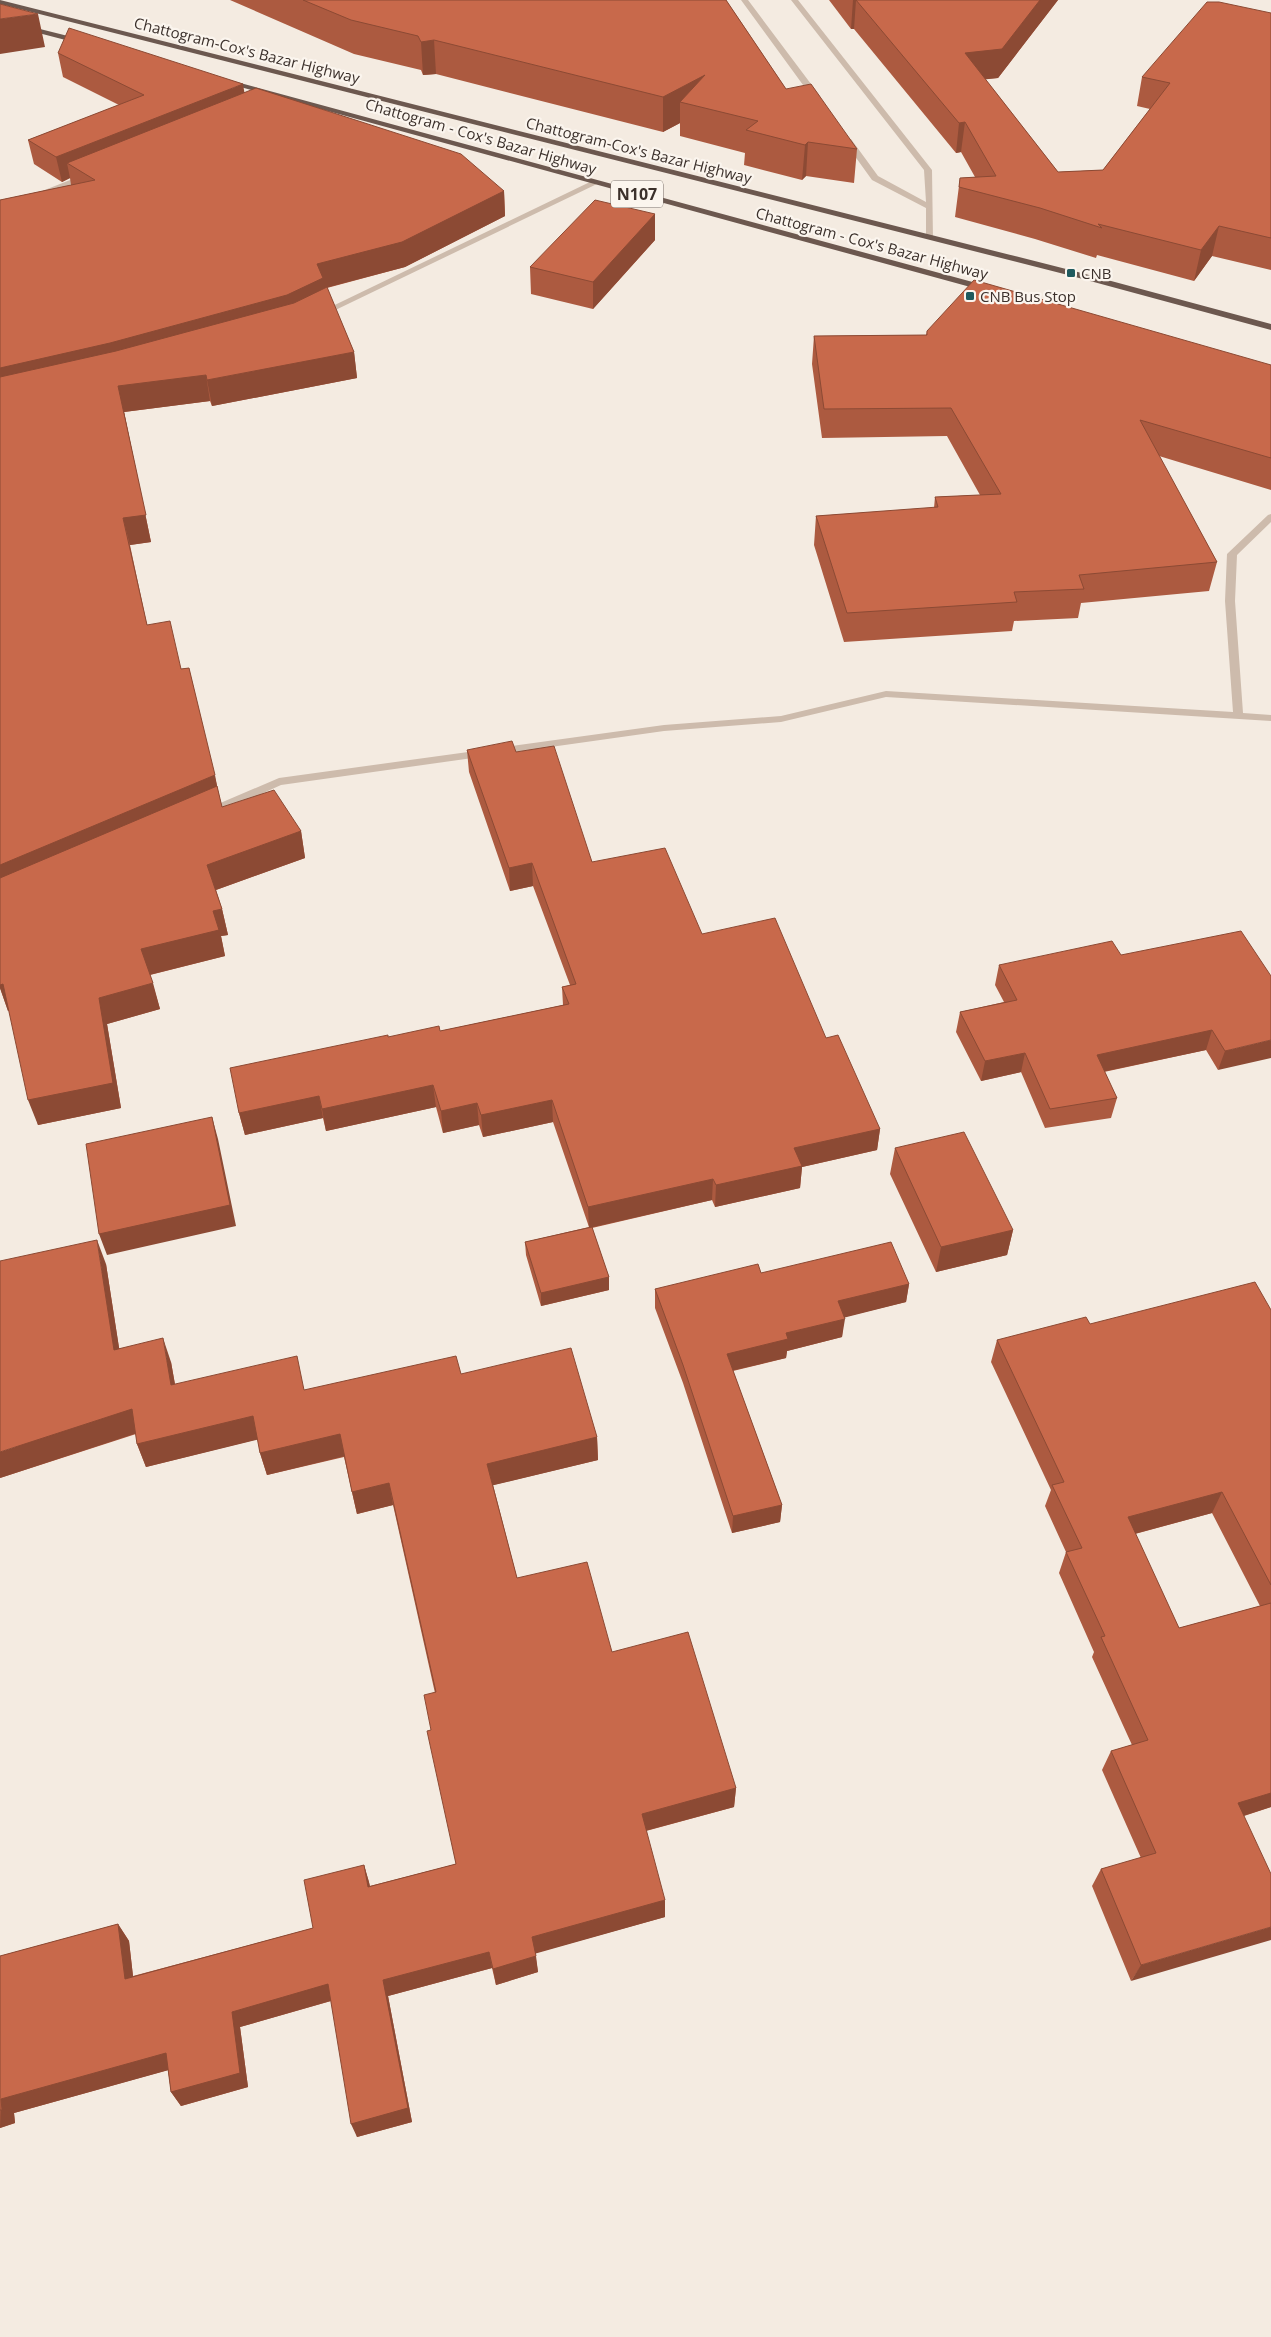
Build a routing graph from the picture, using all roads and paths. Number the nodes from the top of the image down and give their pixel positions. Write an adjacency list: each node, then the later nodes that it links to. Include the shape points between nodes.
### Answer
1 (744, 0): 9 (street)
2 (794, 0): 14 (street, via 928,170)
3 (0, 2): 15 (highway, Chattogram-Cox's Bazar Highway / N107)
4 (0, 21): 5 (highway)
5 (92, 46)
6 (215, 77): 7 (highway, Chattogram - Cox's Bazar Highway / N107)
7 (290, 96): 8 (street); 12 (highway, Chattogram - Cox's Bazar Highway / N107)
8 (272, 104)
9 (824, 108)
10 (841, 131): 14 (street, via 876,178)
11 (97, 172): 13 (street)
12 (595, 182): 16 (highway, Chattogram - Cox's Bazar Highway / N107); 17 (street)
13 (35, 195)
14 (930, 207): 15 (street)
15 (930, 238): 18 (highway, Chattogram-Cox's Bazar Highway / N107)
16 (999, 292)
17 (311, 318)
18 (1271, 327)
19 (1271, 517): 20 (street, via 1232,554 1230,602)
20 (1238, 716): 21 (street); 22 (street, via 886,694 781,719 664,728 279,782)
21 (1271, 718)
22 (198, 817)

